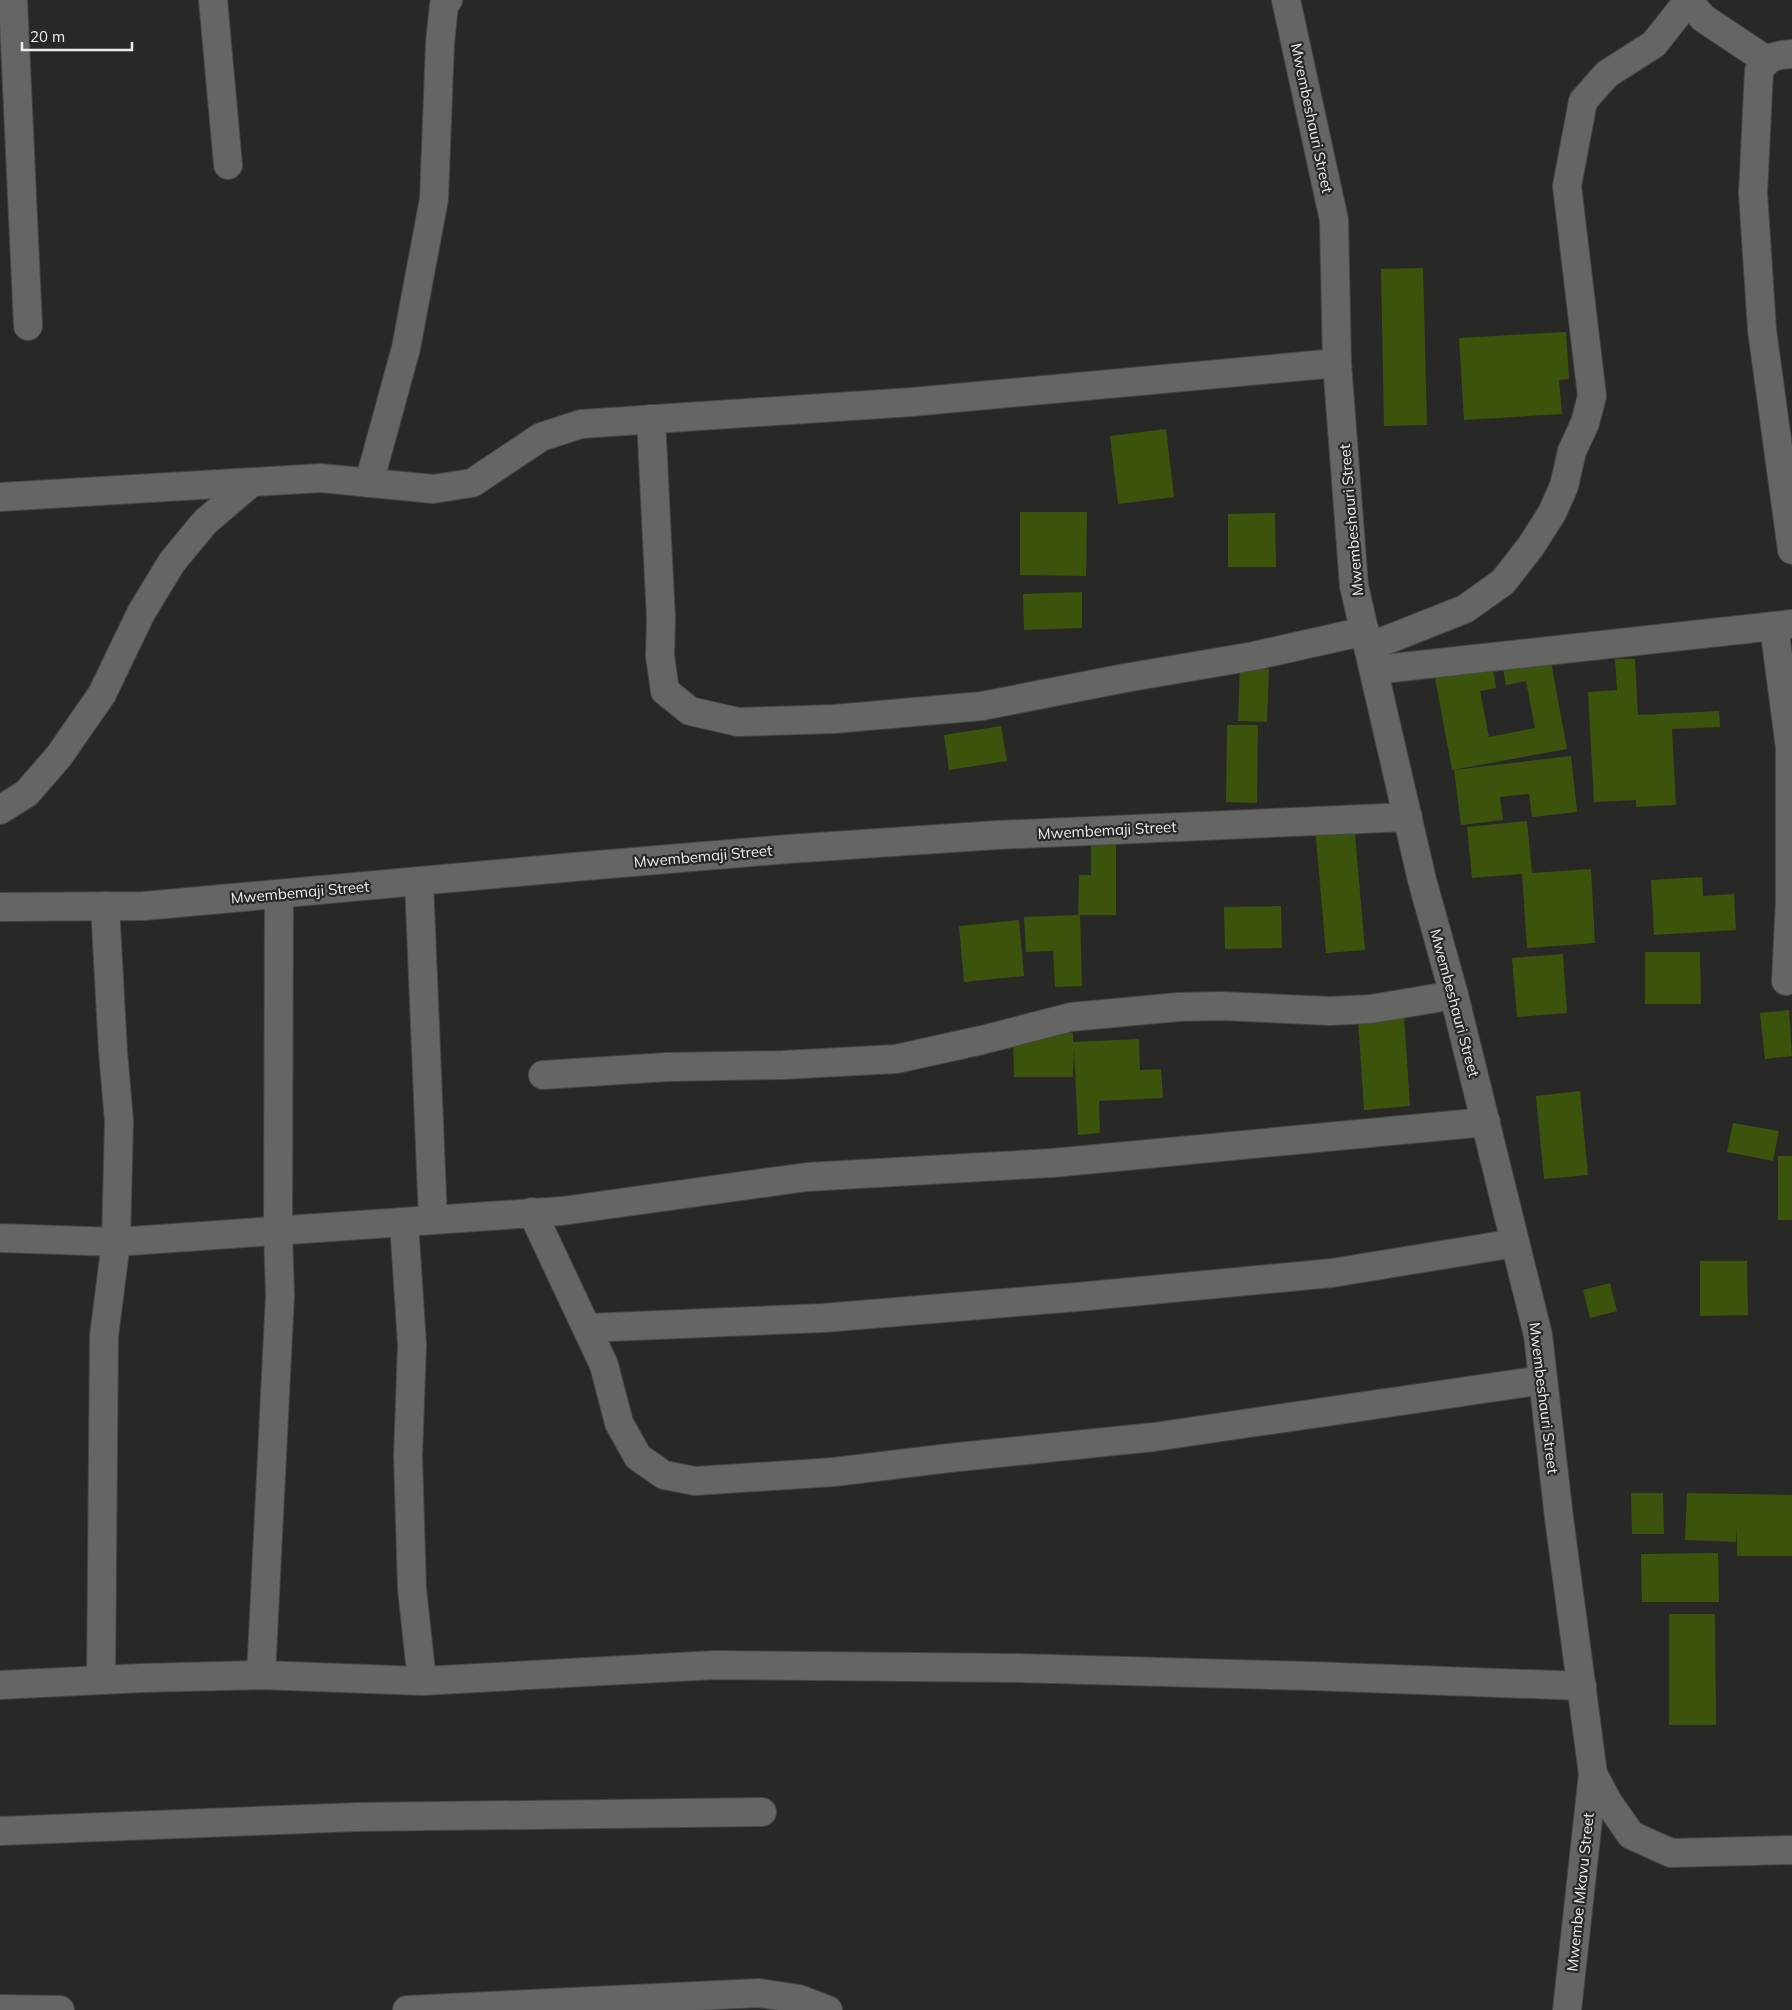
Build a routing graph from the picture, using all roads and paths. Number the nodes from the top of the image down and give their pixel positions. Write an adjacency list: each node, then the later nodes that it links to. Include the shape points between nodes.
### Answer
1 (13, 0): 9 (street)
2 (213, 0): 8 (street)
3 (448, 0): 13 (street, via 444,5 440,42 434,199 406,348)
4 (1286, 0): 10 (street, Mwembeshauri Street, via 1334,220)
5 (1688, 0): 7 (street, via 1703,18); 17 (street, via 1654,44 1607,74 1583,101 1567,186 1592,396 1585,423 1572,451 1564,486 1552,513 1532,546 1503,582 1465,609)
6 (1792, 54): 7 (street)
7 (1766, 60): 15 (street, via 1759,71 1752,193 1762,330)
8 (228, 166)
9 (28, 326)
10 (1338, 363): 11 (street, via 912,402); 17 (street, Mwembeshauri Street, via 1354,586)
11 (651, 420): 13 (street, via 581,424 541,437 472,484 433,488); 17 (street, via 664,691 690,711 738,722 834,719 982,706 1254,656)
12 (252, 482): 13 (street, via 321,478); 14 (street); 18 (street, via 205,522 172,562 141,613 102,694 59,756 27,793)
13 (369, 483)
14 (0, 497)
15 (1792, 550)
16 (1783, 625): 17 (street); 24 (street, via 1790,748 1790,901)
17 (1369, 649): 19 (street, Mwembeshauri Street)
18 (0, 810)
19 (1408, 817): 20 (street, Mwembemaji Street, via 987,836); 25 (street, Mwembeshauri Street)
20 (420, 881): 21 (street, Mwembemaji Street); 29 (street)
21 (279, 894): 22 (street, Mwembemaji Street, via 144,906); 31 (street)
22 (105, 906): 23 (street, Mwembemaji Street); 33 (street, via 112,1052 119,1121)
23 (0, 907)
24 (1786, 981)
25 (1454, 995): 26 (street, via 1371,1009 1178,1007 1071,1016 896,1059 783,1065 667,1066); 27 (street, Mwembeshauri Street)
26 (543, 1075)
27 (1486, 1122): 28 (street, via 1052,1162 807,1177 562,1211); 34 (street, Mwembeshauri Street)
28 (532, 1212): 29 (street); 35 (street)
29 (433, 1219): 30 (street)
30 (404, 1222): 31 (street); 39 (street, via 412,1345 408,1456 412,1589)
31 (278, 1231): 33 (street); 37 (street, via 280,1295)
32 (0, 1238): 33 (street)
33 (116, 1242): 38 (street, via 104,1336)
34 (1516, 1243): 35 (street, via 1332,1273 1087,1296 823,1318); 36 (street, Mwembeshauri Street, via 1538,1335)
35 (587, 1328): 36 (street, via 604,1365 619,1423 638,1457 664,1475 695,1482 834,1472 1154,1437)
36 (1544, 1380): 41 (street, Mwembeshauri Street)
37 (261, 1675): 38 (street); 39 (street)
38 (101, 1680): 40 (street)
39 (422, 1681): 41 (street, via 715,1665 1015,1668)
40 (0, 1685)
41 (1582, 1686): 42 (street, Mwembeshauri Street)
42 (1593, 1774): 45 (street, Mwembeshauri Street, via 1632,1836 1671,1853); 50 (street, Mwembe Mkavu Street)
43 (762, 1812): 44 (street, via 358,1817)
44 (0, 1831)
45 (1792, 1850)
46 (0, 2009): 47 (street)
47 (60, 2010)
48 (407, 2010): 49 (street, via 759,1993 800,1999)
49 (828, 2010)
50 (1567, 2010)

